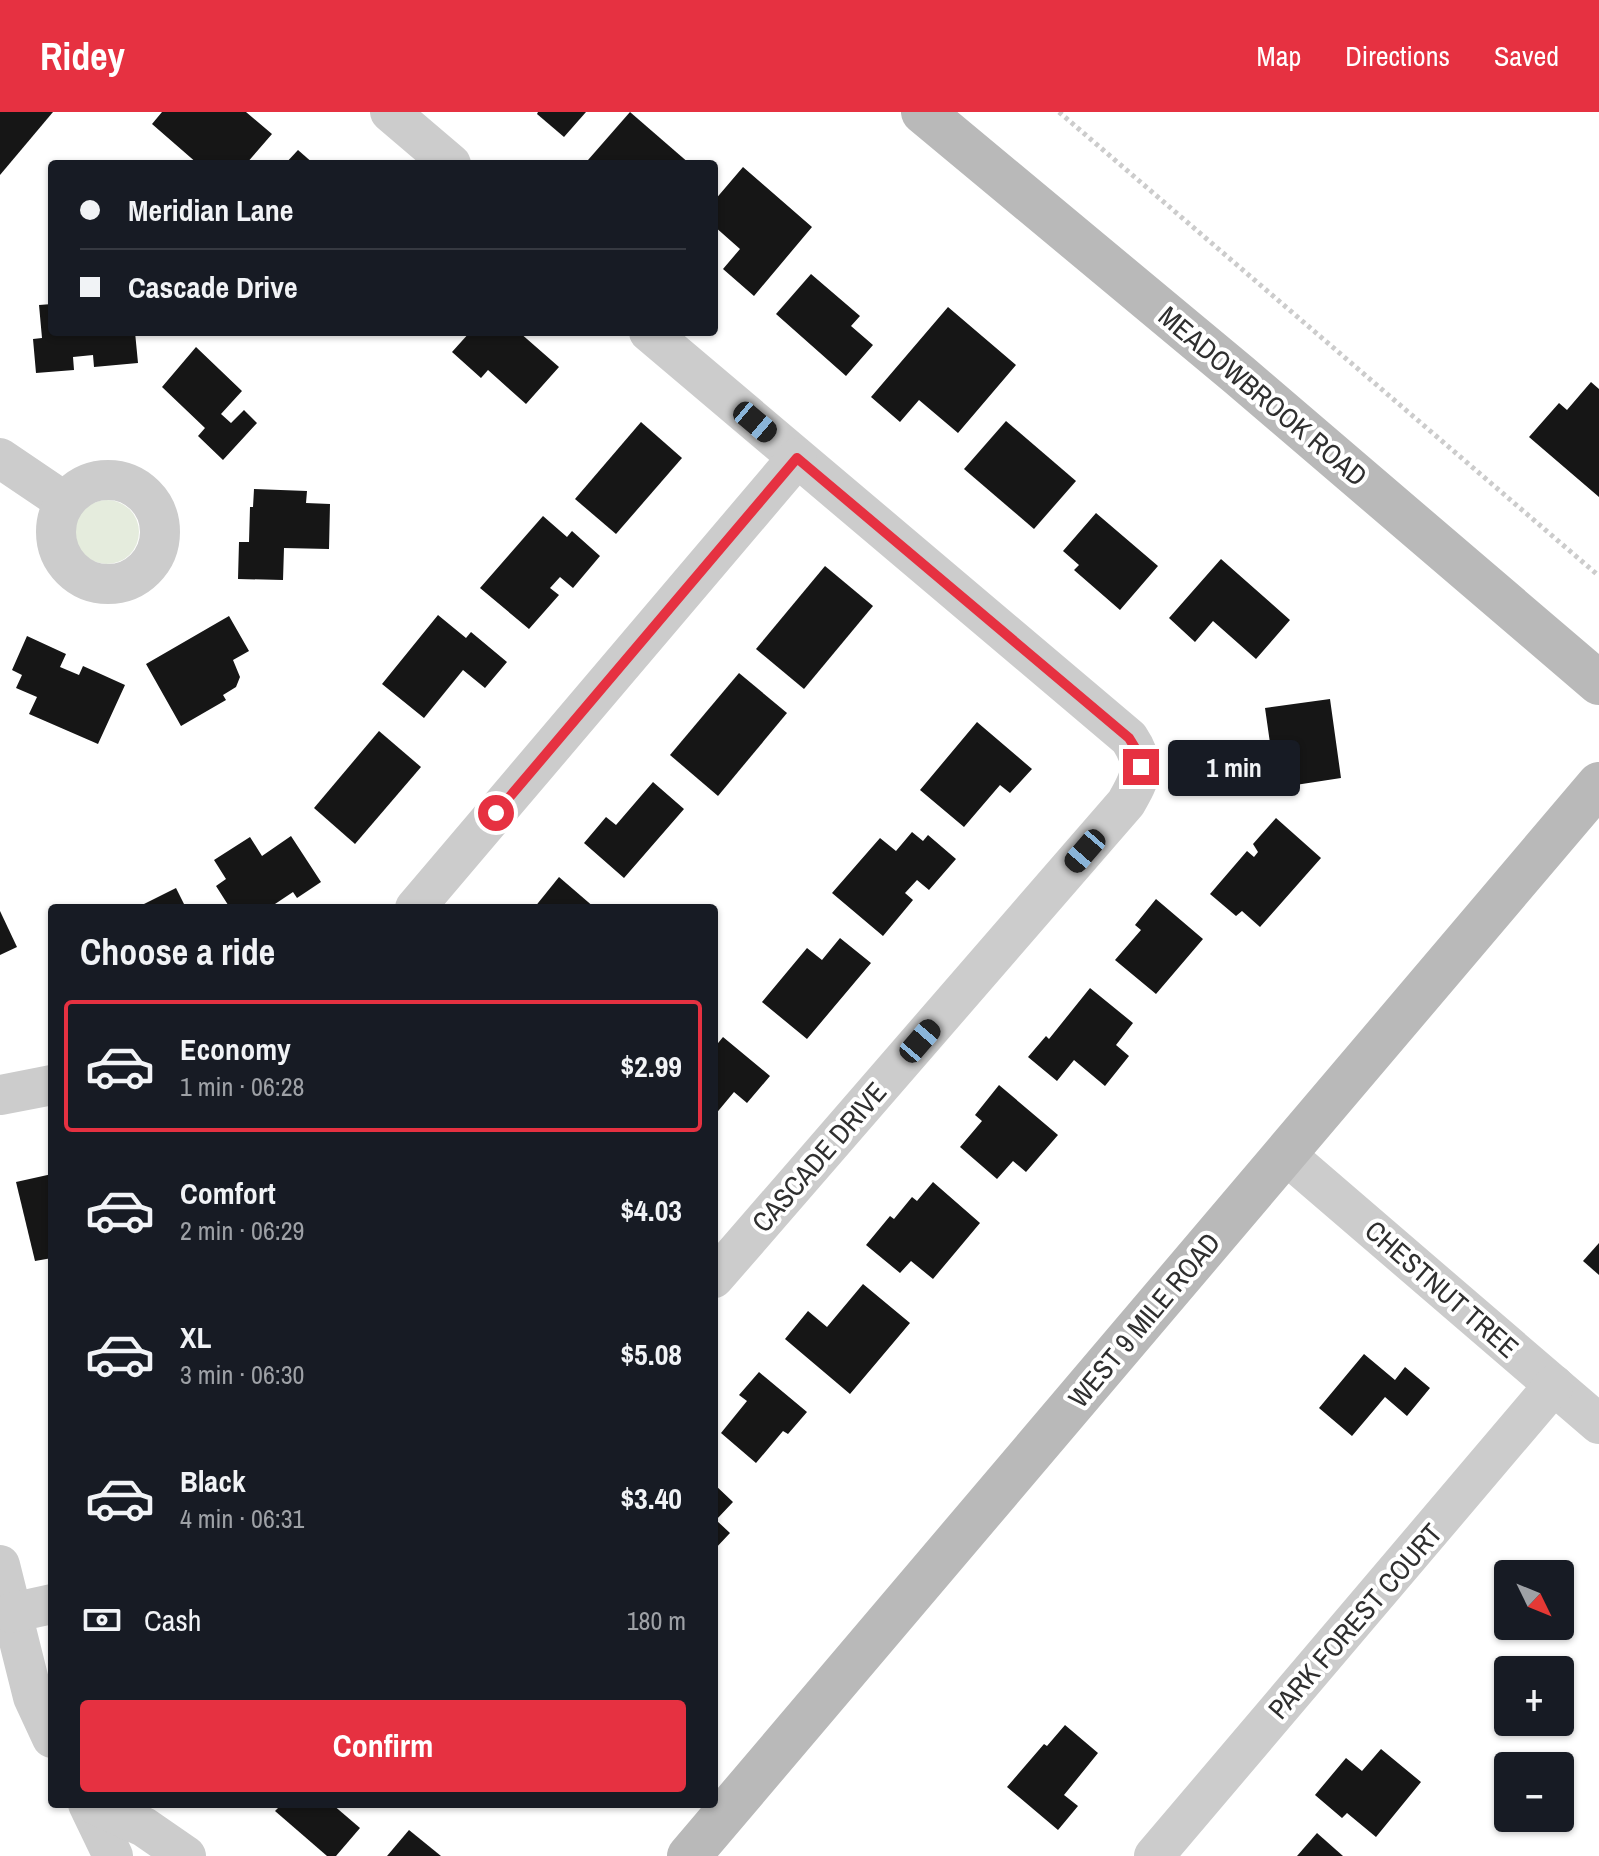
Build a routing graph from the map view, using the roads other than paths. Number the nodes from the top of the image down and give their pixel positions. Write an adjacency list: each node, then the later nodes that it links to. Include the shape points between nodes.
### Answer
1 (390, 112): 3 (street)
2 (923, 112): 8 (street, MEADOWBROOK ROAD)
3 (446, 160)
4 (654, 336): 6 (street, CASCADE DRIVE)
5 (0, 458): 7 (street)
6 (797, 458): 10 (street); 14 (street, CASCADE DRIVE, via 1129,738 1141,767 1126,803)
7 (65, 502)
8 (1599, 683)
9 (1599, 784): 13 (street, WEST 9 MILE ROAD)
10 (418, 904)
11 (48, 1086): 12 (street)
12 (0, 1095)
13 (1285, 1154): 15 (street, CHESTNUT TREE); 25 (street, WEST 9 MILE ROAD)
14 (718, 1273)
15 (1554, 1385): 16 (street, CHESTNUT TREE); 26 (street, PARK FOREST COURT)
16 (1599, 1424)
17 (0, 1565): 19 (street)
18 (48, 1605): 19 (street)
19 (11, 1613): 20 (street, via 33,1697)
20 (48, 1729)
21 (92, 1808): 23 (street)
22 (99, 1808): 24 (street, via 144,1827)
23 (113, 1856)
24 (186, 1856)
25 (689, 1856)
26 (1154, 1856)

